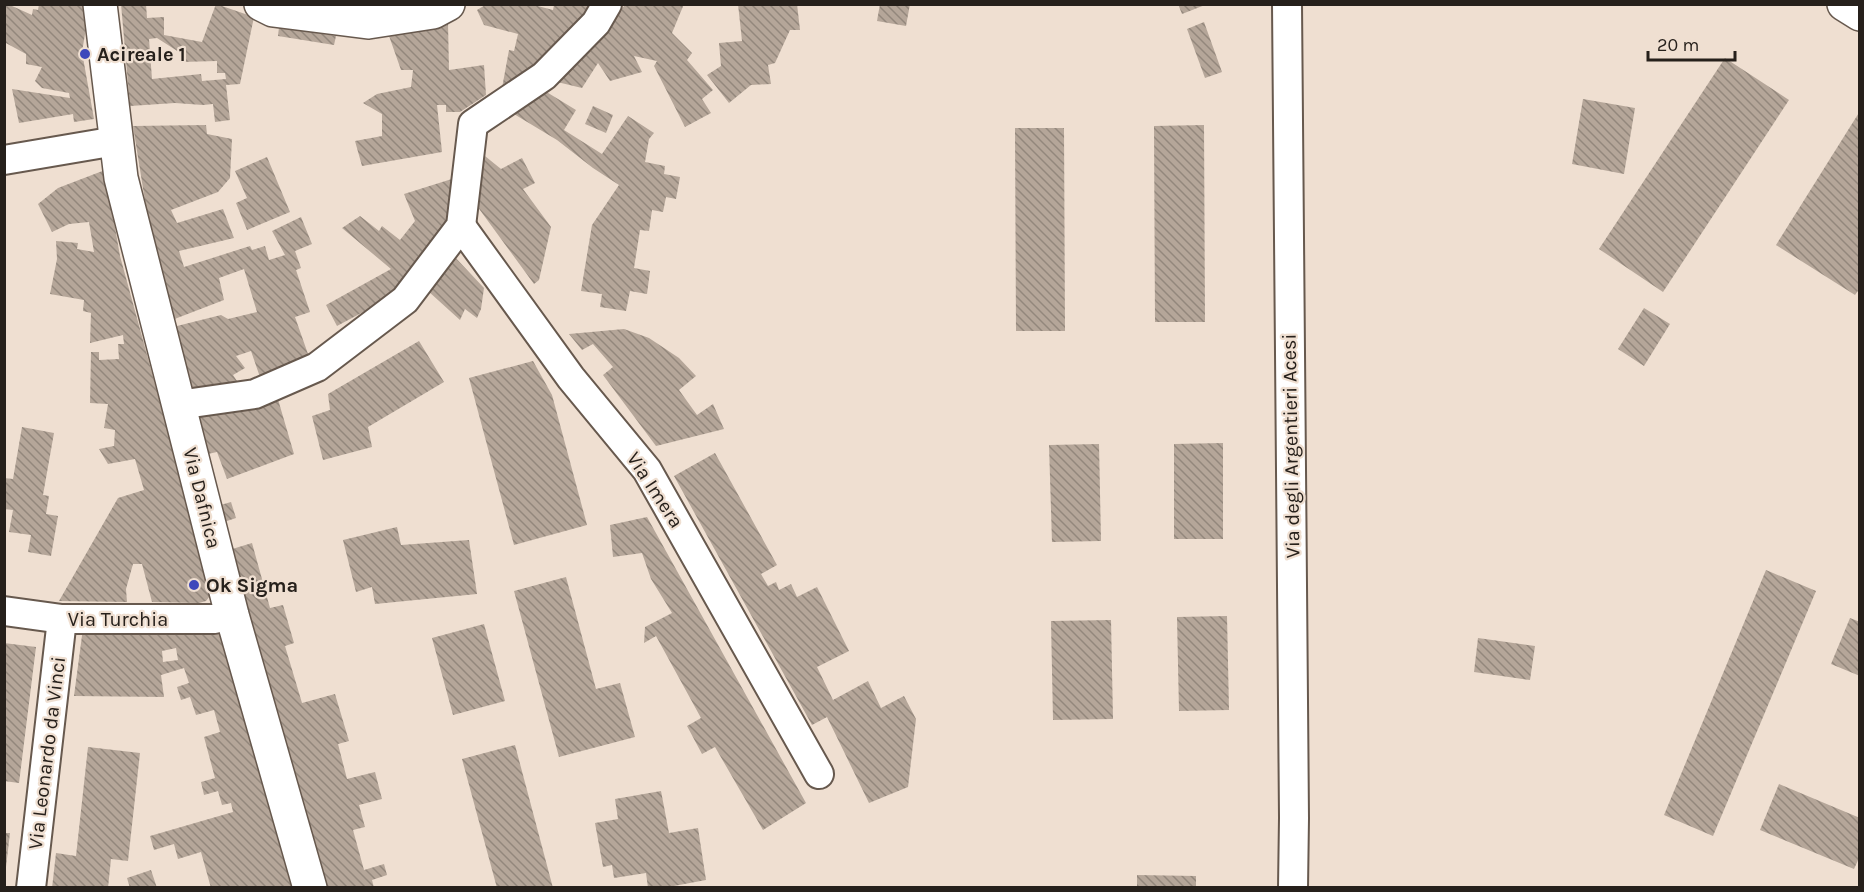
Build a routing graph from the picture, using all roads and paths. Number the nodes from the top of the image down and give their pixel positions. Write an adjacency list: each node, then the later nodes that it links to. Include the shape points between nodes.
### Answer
1 (100, 4): 8 (street, Via Dafnica)
2 (261, 4): 3 (street, via 273,10 368,22 433,12)
3 (448, 4)
4 (607, 4): 10 (street, via 596,23 544,76 473,124)
5 (1287, 4): 18 (street, Via degli Argentieri Acesi)
6 (1844, 4): 7 (street)
7 (1860, 14)
8 (116, 141): 9 (street); 11 (street, Via Dafnica, via 121,178)
9 (4, 160)
10 (461, 226): 11 (street, via 405,300 317,366 255,394); 15 (street, Via Imera, via 571,378 647,470)
11 (178, 405): 13 (street, Via Dafnica)
12 (4, 611): 14 (street, Via Turchia)
13 (232, 615): 14 (street, Via Turchia, via 214,620); 17 (street, Via Dafnica)
14 (62, 619): 16 (street, Via Leonardo da Vinci)
15 (819, 774)
16 (31, 888)
17 (310, 888)
18 (1293, 888)

